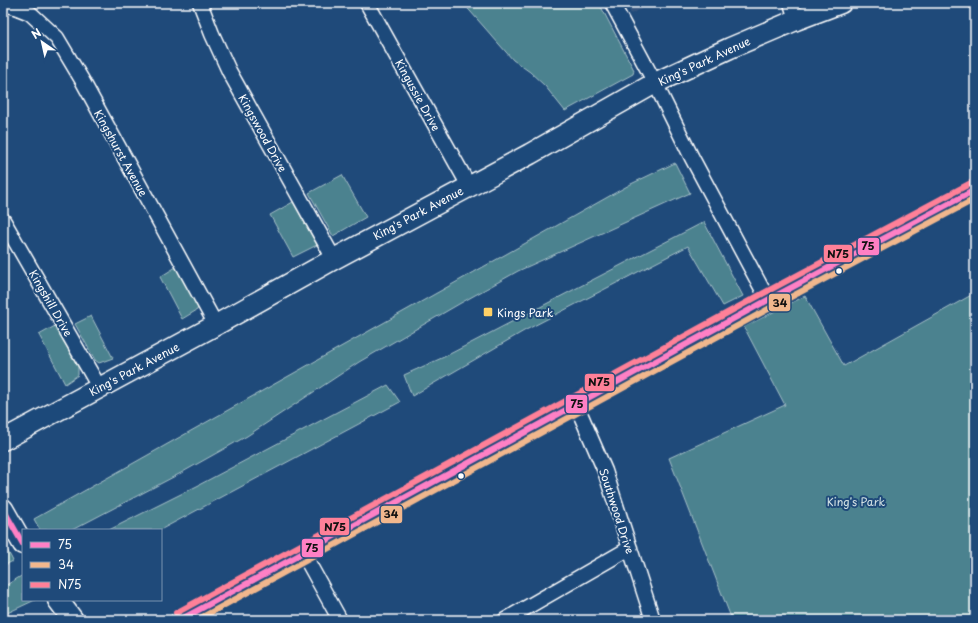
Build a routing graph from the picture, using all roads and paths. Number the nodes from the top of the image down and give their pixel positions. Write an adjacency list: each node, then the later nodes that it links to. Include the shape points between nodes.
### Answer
1 (200, 3): 11 (street, Kingswood Drive, via 229,71)
2 (367, 3): 8 (street, Kingussie Drive)
3 (612, 3): 7 (street)
4 (841, 3): 6 (main road, King's Park Avenue)
5 (3, 4): 13 (street, Kingshurst Avenue, via 30,13 57,38)
6 (793, 12): 7 (main road, King's Park Avenue, via 730,48)
7 (655, 83): 8 (main road, King's Park Avenue); 12 (street)
8 (469, 186): 11 (main road, King's Park Avenue)
9 (975, 190): 12 (street)
10 (3, 220): 14 (street, Kingshill Drive)
11 (334, 259): 13 (main road, King's Park Avenue)
12 (768, 300): 15 (street)
13 (216, 325): 14 (main road, King's Park Avenue)
14 (99, 387): 16 (main road, King's Park Avenue)
15 (576, 404): 19 (street, Southwood Drive, via 605,471); 20 (street)
16 (3, 440)
17 (3, 509): 18 (main road)
18 (22, 542)
19 (630, 548): 25 (street); 26 (street, Southwood Drive)
20 (303, 553): 23 (street); 24 (street)
21 (59, 601): 22 (main road)
22 (73, 620)
23 (180, 620)
24 (340, 620)
25 (505, 620)
26 (653, 620)

